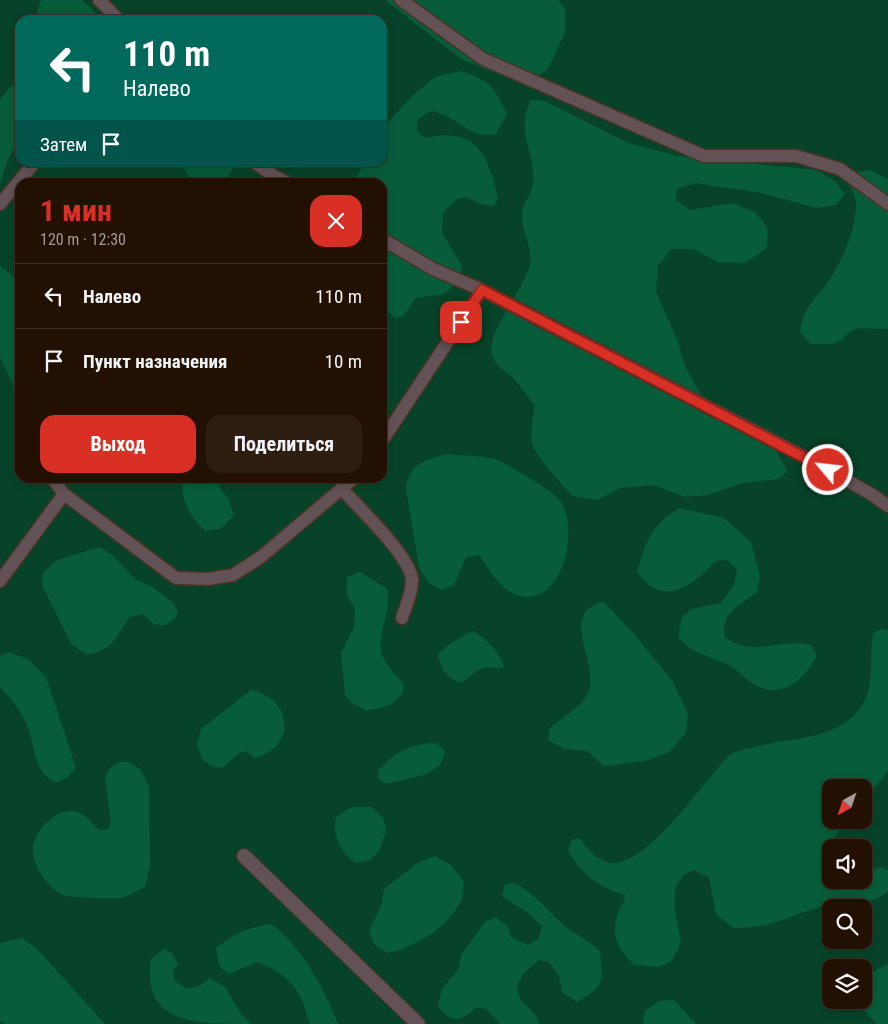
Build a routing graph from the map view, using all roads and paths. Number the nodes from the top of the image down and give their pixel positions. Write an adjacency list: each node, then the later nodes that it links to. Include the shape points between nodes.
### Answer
1 (99, 0): 3 (lane)
2 (401, 0): 10 (lane, via 483,59 704,156 796,156 840,169)
3 (114, 15)
4 (32, 167): 6 (lane)
5 (259, 167): 7 (lane)
6 (22, 178)
7 (270, 178)
8 (15, 186): 9 (lane)
9 (0, 204)
10 (888, 204)
11 (387, 242): 12 (lane, via 433,269)
12 (482, 290): 13 (lane); 18 (lane, via 814,462)
13 (387, 432)
14 (56, 483): 17 (lane)
15 (349, 483): 16 (lane)
16 (342, 489): 17 (lane, via 261,557 232,575 208,579 176,578); 20 (lane, via 400,554 410,571 410,595)
17 (64, 494): 19 (lane)
18 (888, 506)
19 (0, 581)
20 (402, 618)
21 (244, 856): 22 (street)
22 (418, 1024)

